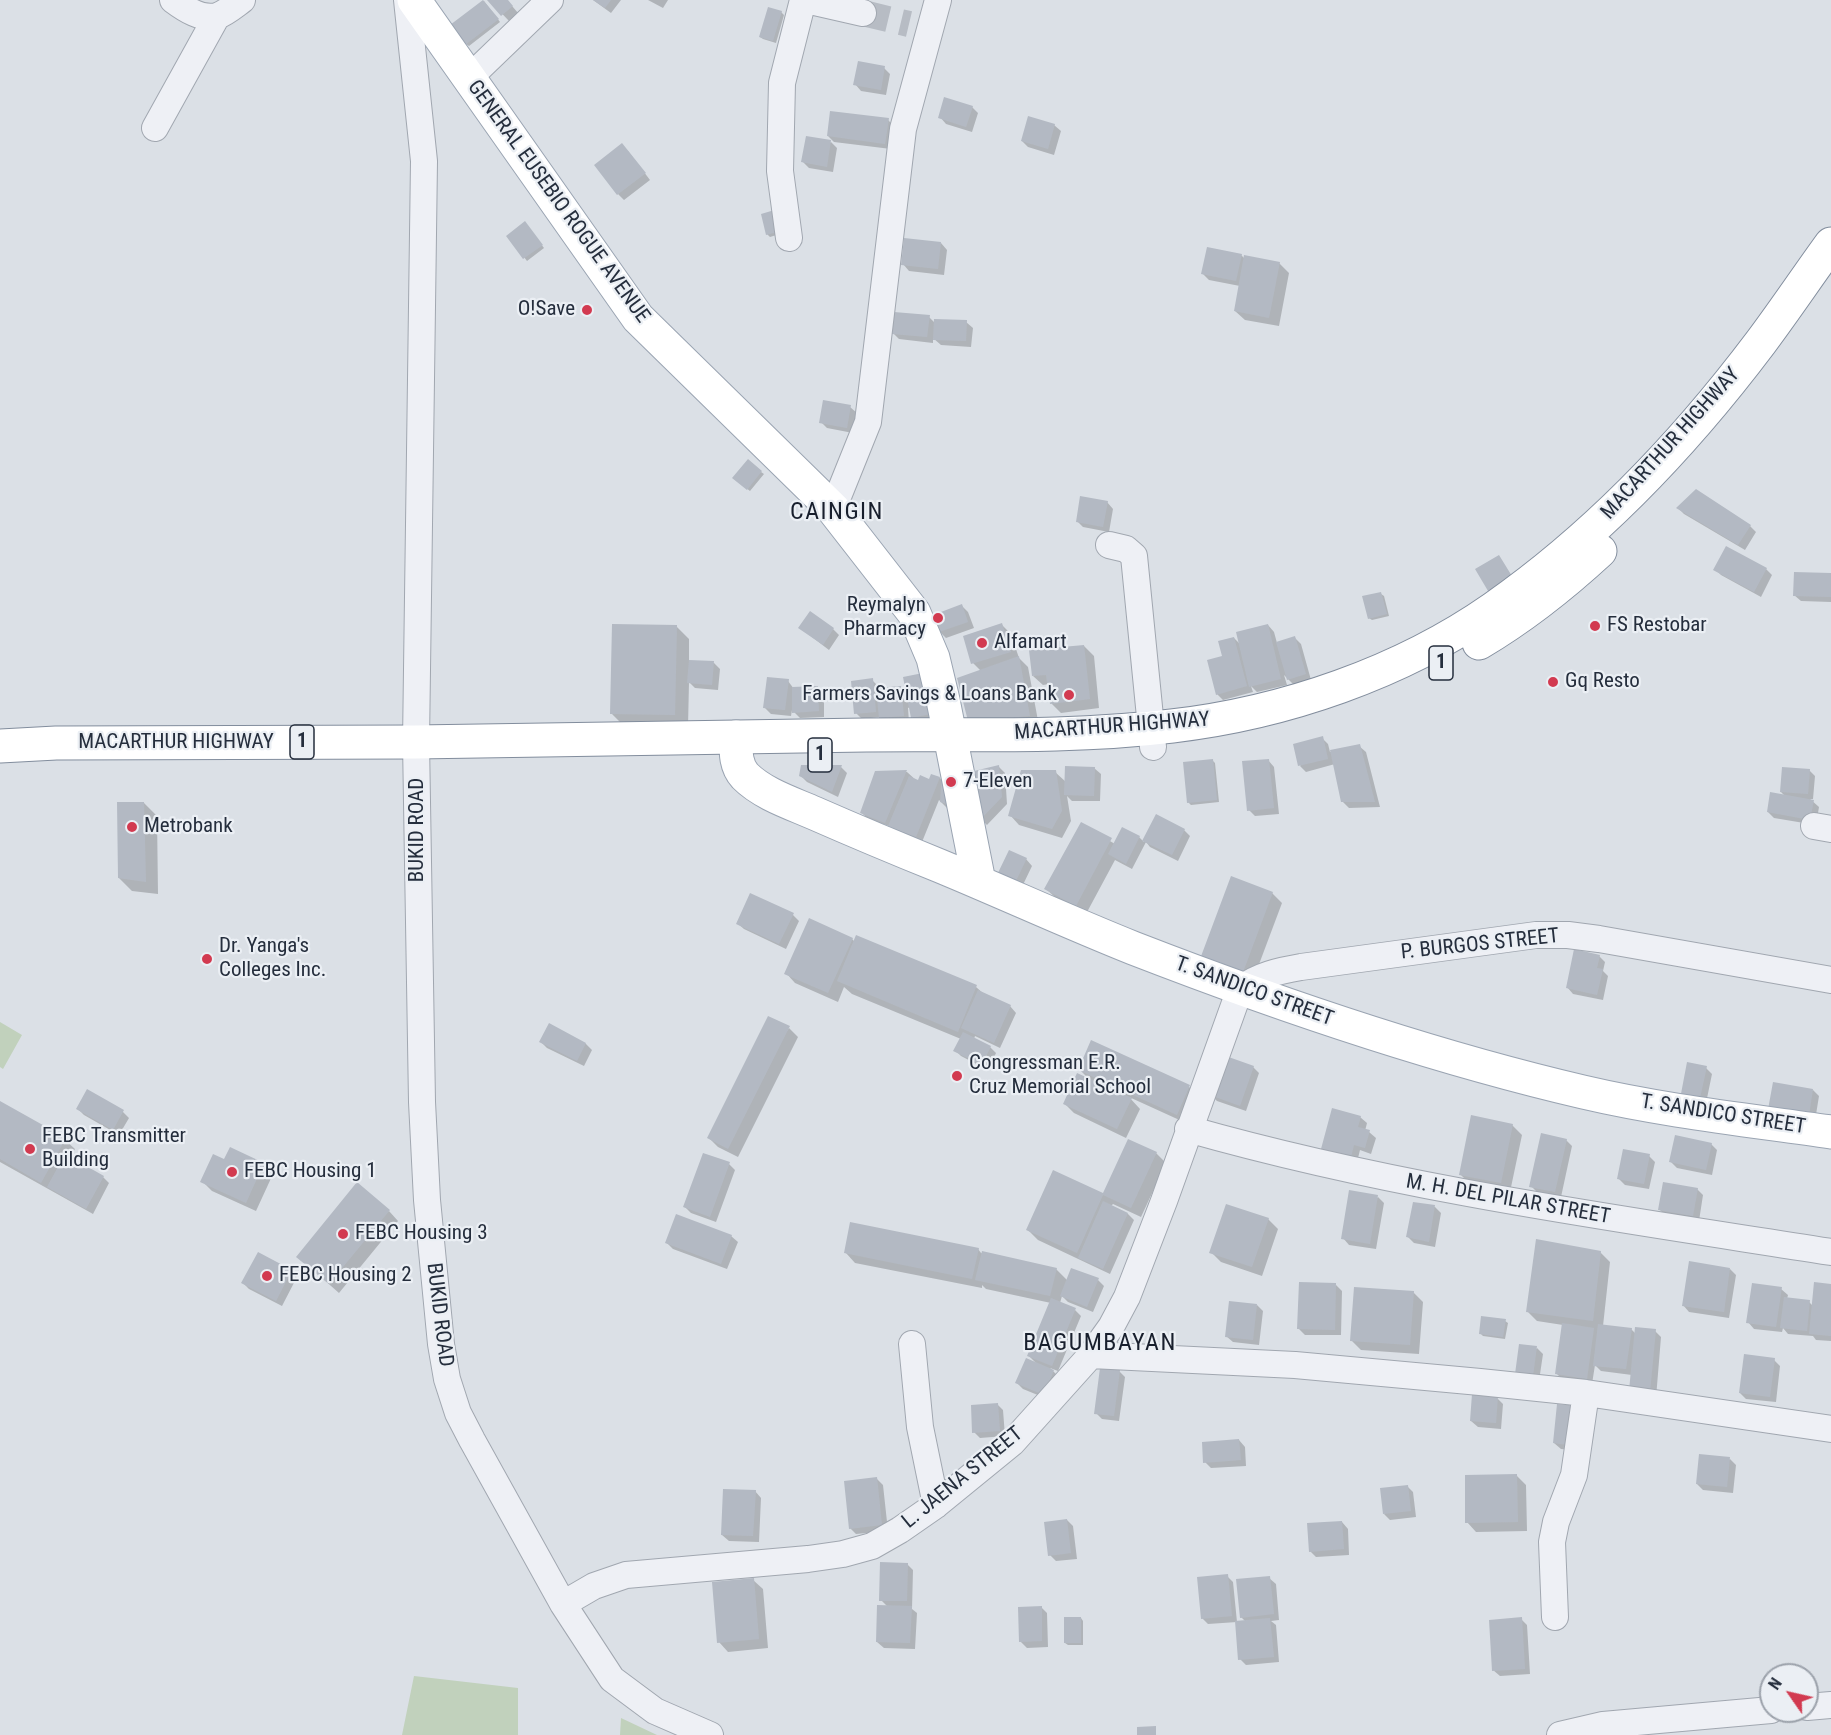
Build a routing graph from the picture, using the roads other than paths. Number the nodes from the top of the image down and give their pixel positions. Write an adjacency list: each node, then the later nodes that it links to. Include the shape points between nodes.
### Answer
1 (173, 0): 9 (street, via 202,16)
2 (242, 0): 9 (street)
3 (407, 0): 21 (street, BUKID ROAD, via 424,161)
4 (414, 0): 10 (main road, GENERAL EUSEBIO ROGUE AVENUE)
5 (549, 0): 10 (street)
6 (938, 0): 15 (street, via 921,25 903,129 868,422)
7 (797, 2): 8 (street); 12 (street, via 782,83 780,171)
8 (863, 13)
9 (217, 16): 11 (street)
10 (469, 78): 15 (main road, GENERAL EUSEBIO ROGUE AVENUE, via 638,318)
11 (154, 128)
12 (789, 238)
13 (1831, 244): 17 (main road, MACARTHUR HIGHWAY / 1, via 1762,341 1638,487 1569,550 1494,608 1416,654 1319,694)
14 (1831, 282): 17 (main road, MACARTHUR HIGHWAY / 1, via 1658,495 1576,573 1507,627 1435,666 1333,709 1254,732)
15 (833, 509): 18 (main road, GENERAL EUSEBIO ROGUE AVENUE, via 914,613 933,658)
16 (1109, 545): 17 (street, via 1126,549 1134,556)
17 (1152, 738): 18 (main road, MACARTHUR HIGHWAY / 1, via 1078,733)
18 (952, 744): 20 (main road, MACARTHUR HIGHWAY / 1); 22 (main road, GENERAL EUSEBIO ROGUE AVENUE)
19 (0, 746): 21 (main road, MACARTHUR HIGHWAY / 1, via 56,743)
20 (736, 746): 21 (main road, MACARTHUR HIGHWAY / 1, via 660,756 604,741 460,740); 22 (main road, T. SANDICO STREET, via 743,774 755,784 887,845)
21 (417, 750): 33 (street, BUKID ROAD, via 422,1102 441,1344 458,1413)
22 (980, 882): 24 (main road, T. SANDICO STREET, via 1131,947)
23 (1831, 980): 24 (street, P. BURGOS STREET, via 1599,939 1536,935 1301,967 1264,975)
24 (1240, 988): 25 (street, L. JAENA STREET); 26 (main road, T. SANDICO STREET, via 1405,1045 1584,1092)
25 (1188, 1129): 27 (street, M. H. DEL PILAR STREET, via 1268,1152 1419,1185); 29 (street, L. JAENA STREET, via 1127,1297)
26 (1831, 1132)
27 (1831, 1252)
28 (912, 1344): 32 (street, via 920,1427)
29 (1091, 1355): 30 (street, via 1295,1365); 32 (street, L. JAENA STREET, via 1012,1443)
30 (1586, 1393): 31 (street); 34 (street, via 1574,1475 1552,1542)
31 (1831, 1428)
32 (936, 1505): 33 (street, L. JAENA STREET, via 872,1546 843,1554 626,1575 594,1586)
33 (563, 1604): 36 (street, BUKID ROAD, via 612,1679 655,1711)
34 (1555, 1617)
35 (1759, 1711): 37 (street, via 1603,1725)
36 (710, 1735)
37 (1560, 1735)

